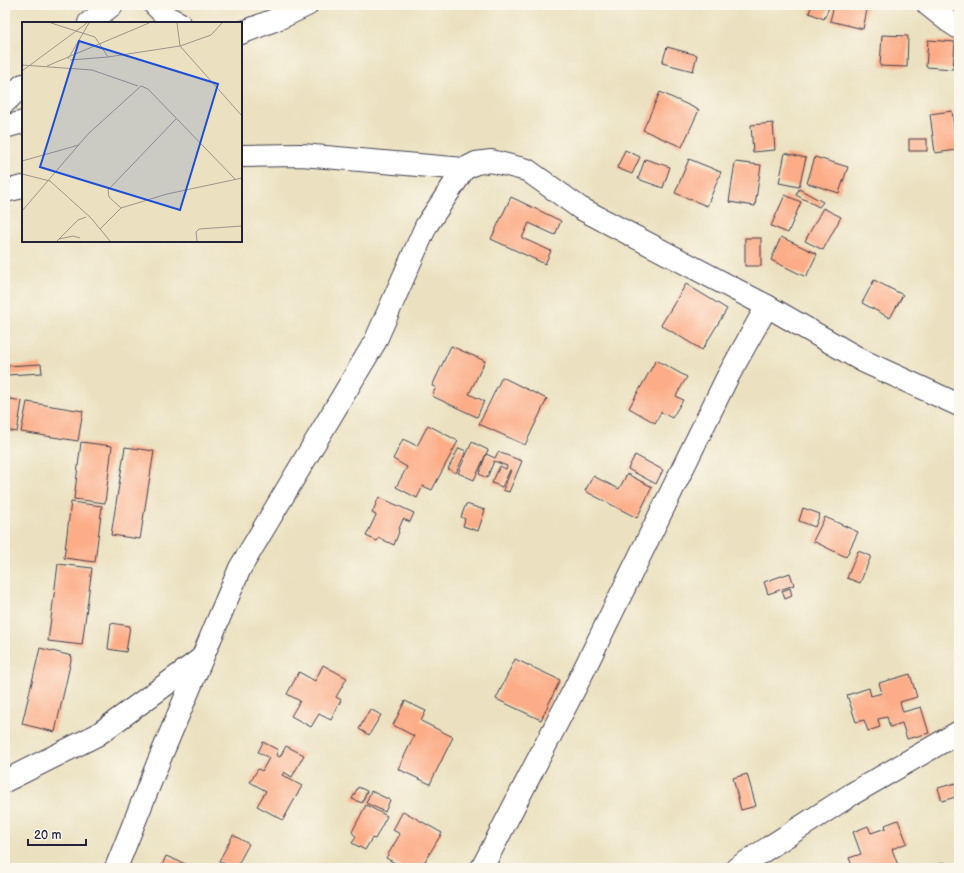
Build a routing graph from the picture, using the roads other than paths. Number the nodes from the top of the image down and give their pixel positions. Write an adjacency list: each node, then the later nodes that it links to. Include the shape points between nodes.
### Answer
1 (112, 5): 5 (street)
2 (155, 5): 6 (street, via 167,17)
3 (306, 5): 8 (street)
4 (928, 5): 7 (street)
5 (90, 22)
6 (177, 22)
7 (959, 28)
8 (242, 33)
9 (22, 86): 10 (street)
10 (5, 102)
11 (22, 122): 12 (street)
12 (5, 126)
13 (242, 156): 14 (street, via 302,154)
14 (464, 169): 17 (street, via 476,162 491,161 527,170 580,208); 19 (street, via 426,226 375,342 240,568)
15 (22, 187): 16 (street)
16 (5, 191)
17 (767, 306): 18 (street, via 863,361); 23 (street, via 726,378 575,688)
18 (959, 405)
19 (203, 657): 21 (street, via 97,735); 22 (street)
20 (959, 732): 24 (street, via 852,794)
21 (5, 781)
22 (116, 868)
23 (482, 868)
24 (737, 868)

